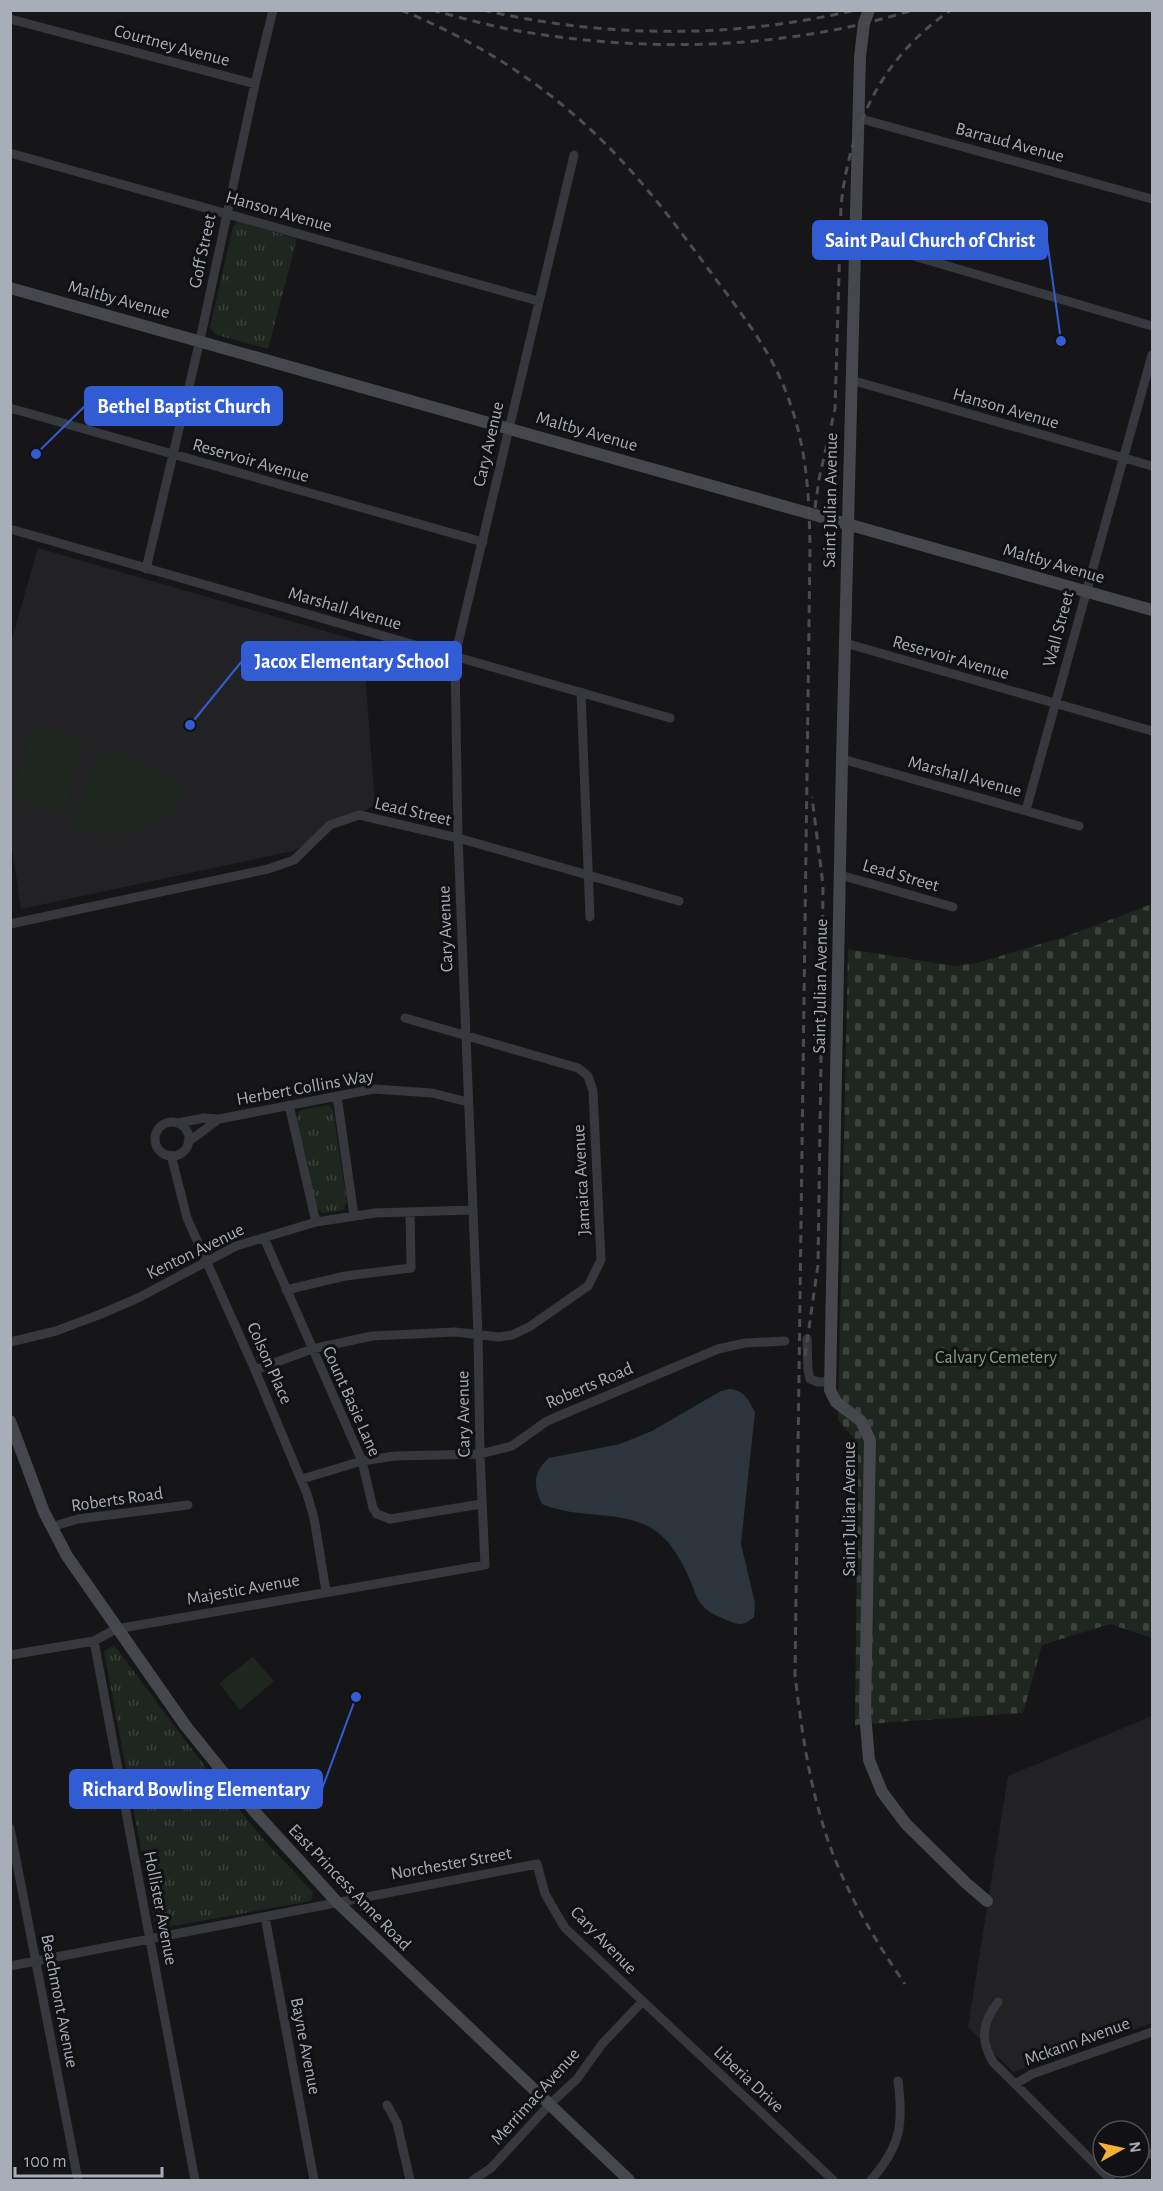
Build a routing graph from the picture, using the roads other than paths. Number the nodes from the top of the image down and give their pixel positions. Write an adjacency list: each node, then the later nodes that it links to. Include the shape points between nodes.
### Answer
1 (273, 10): 4 (street, Goff Street)
2 (869, 10): 5 (street, Saint Julian Avenue, via 861,45)
3 (10, 19): 4 (street, Courtney Avenue)
4 (255, 84): 9 (street, Goff Street)
5 (858, 118): 8 (street, Barraud Avenue); 10 (street, Saint Julian Avenue)
6 (10, 153): 9 (street, Hanson Avenue)
7 (574, 155): 12 (street, Cary Avenue)
8 (1152, 199)
9 (226, 214): 12 (street, Hanson Avenue); 14 (street, Goff Street)
10 (856, 239): 13 (street); 16 (street, Saint Julian Avenue)
11 (10, 288): 14 (street, Maltby Avenue)
12 (538, 301): 18 (street, Cary Avenue)
13 (1152, 326)
14 (200, 340): 18 (street, Maltby Avenue); 19 (street, Goff Street)
15 (1152, 355): 20 (street, Wall Street)
16 (851, 380): 20 (street, Hanson Avenue); 22 (street, Saint Julian Avenue)
17 (10, 408): 19 (street, Reservoir Avenue)
18 (509, 427): 22 (street, Maltby Avenue); 24 (street, Cary Avenue)
19 (173, 455): 24 (street, Reservoir Avenue); 25 (street, Goff Street)
20 (1123, 458): 21 (street, Hanson Avenue); 26 (street, Wall Street)
21 (1152, 466)
22 (848, 522): 26 (street, Maltby Avenue); 28 (street, Saint Julian Avenue)
23 (10, 530): 25 (street, Marshall Avenue)
24 (483, 542): 29 (street, Cary Avenue)
25 (146, 568): 29 (street, Marshall Avenue)
26 (1085, 591): 27 (street, Maltby Avenue); 31 (street, Wall Street)
27 (1152, 610)
28 (845, 643): 31 (street, Reservoir Avenue); 34 (street, Saint Julian Avenue)
29 (455, 656): 30 (street, Marshall Avenue); 37 (street, Cary Avenue)
30 (581, 692): 32 (street, Marshall Avenue); 39 (street)
31 (1054, 704): 33 (street, Reservoir Avenue); 35 (street, Wall Street)
32 (670, 718)
33 (1152, 731)
34 (842, 759): 35 (street, Marshall Avenue); 38 (street, Saint Julian Avenue)
35 (1026, 810): 36 (street, Marshall Avenue)
36 (1079, 826)
37 (458, 838): 39 (street, Lead Street); 43 (street, Lead Street, via 358,815 330,825 294,860 268,869); 45 (street, Cary Avenue)
38 (840, 874): 41 (street, Lead Street); 66 (street, Saint Julian Avenue)
39 (588, 876): 40 (street, Lead Street); 42 (street)
40 (679, 901)
41 (953, 907)
42 (590, 917)
43 (10, 924)
44 (405, 1018): 45 (street)
45 (465, 1035): 47 (street, Cary Avenue); 60 (street, Jamaica Avenue, via 578,1068 588,1076 593,1091 601,1232 601,1260 588,1286 512,1335)
46 (337, 1096): 47 (street, Herbert Collins Way, via 374,1089 432,1093); 48 (street, Herbert Collins Way); 55 (street)
47 (468, 1102): 53 (street, Cary Avenue)
48 (289, 1105): 49 (street, Herbert Collins Way); 56 (street)
49 (219, 1119): 50 (street, Herbert Collins Way); 51 (street, Herbert Collins Way)
50 (178, 1123): 51 (street, via 188,1133); 52 (street, Herbert Collins Way, via 164,1124 155,1135 159,1149)
51 (188, 1142): 52 (street, Herbert Collins Way, via 184,1150)
52 (171, 1155): 58 (street, Herbert Collins Way, via 187,1218)
53 (472, 1210): 54 (street, Kenton Avenue); 60 (street, Cary Avenue)
54 (410, 1212): 55 (street, Kenton Avenue); 59 (street, via 411,1268 345,1276)
55 (354, 1216): 56 (street, Kenton Avenue)
56 (316, 1222): 57 (street, Kenton Avenue)
57 (264, 1238): 58 (street, Kenton Avenue); 59 (street, Count Basie Lane)
58 (206, 1261): 63 (street, Kenton Avenue, via 101,1314 56,1331); 65 (street, Colson Place)
59 (286, 1290): 64 (street, Count Basie Lane)
60 (478, 1334): 64 (street, via 372,1336); 69 (street, Cary Avenue)
61 (807, 1339): 66 (street, via 810,1379)
62 (785, 1341): 69 (street, Roberts Road, via 718,1349 547,1421 512,1446)
63 (10, 1342)
64 (312, 1349): 65 (street); 70 (street, Count Basie Lane)
65 (255, 1370): 71 (street, Colson Place)
66 (830, 1382): 82 (street, Saint Julian Avenue, via 836,1402 859,1419 870,1440 865,1713 869,1760 882,1791 906,1824)
67 (10, 1421): 68 (street, East Princess Anne Road)
68 (15, 1447): 74 (street, East Princess Anne Road)
69 (480, 1454): 70 (street, Roberts Road, via 395,1456); 72 (street, Cary Avenue)
70 (362, 1461): 71 (street, Roberts Road); 72 (street, Count Basie Lane, via 373,1508 382,1517 390,1519)
71 (302, 1479): 76 (street, Colson Place, via 314,1518)
72 (482, 1504): 75 (street, Cary Avenue)
73 (188, 1505): 74 (street, Roberts Road, via 78,1519)
74 (51, 1527): 77 (street, East Princess Anne Road)
75 (485, 1564): 76 (street, Majestic Avenue)
76 (326, 1591): 77 (street, Majestic Avenue)
77 (116, 1629): 78 (street, Majestic Avenue); 83 (street, East Princess Anne Road, via 221,1771)
78 (94, 1641): 79 (street, Majestic Avenue); 85 (street, Hollister Avenue)
79 (10, 1655)
80 (10, 1828): 86 (street, Beachmont Avenue)
81 (537, 1864): 83 (street, Norchester Street); 88 (street, Cary Avenue, via 545,1894 565,1928)
82 (987, 1900)
83 (336, 1901): 84 (street, Norchester Street); 94 (street, East Princess Anne Road)
84 (265, 1917): 85 (street, Norchester Street); 98 (street, Bayne Avenue)
85 (151, 1940): 86 (street, Norchester Street); 97 (street, Hollister Avenue)
86 (36, 1961): 87 (street, Norchester Street); 96 (street, Beachmont Avenue)
87 (10, 1966)
88 (642, 2002): 94 (street, Merrimac Avenue, via 602,2044 577,2079); 102 (street, Liberia Drive)
89 (998, 2002): 92 (street, via 986,2022 984,2042 993,2062)
90 (1152, 2032): 92 (street, Mckann Avenue, via 1032,2074)
91 (898, 2081): 103 (street, via 901,2120 897,2138 884,2166)
92 (1015, 2084): 95 (street)
93 (387, 2105): 99 (street, via 398,2123)
94 (549, 2105): 100 (street, Merrimac Avenue, via 491,2168); 101 (street, East Princess Anne Road)
95 (1091, 2160)
96 (78, 2181)
97 (195, 2181)
98 (314, 2181)
99 (410, 2181)
100 (473, 2181)
101 (629, 2181)
102 (833, 2181)
103 (871, 2181)

